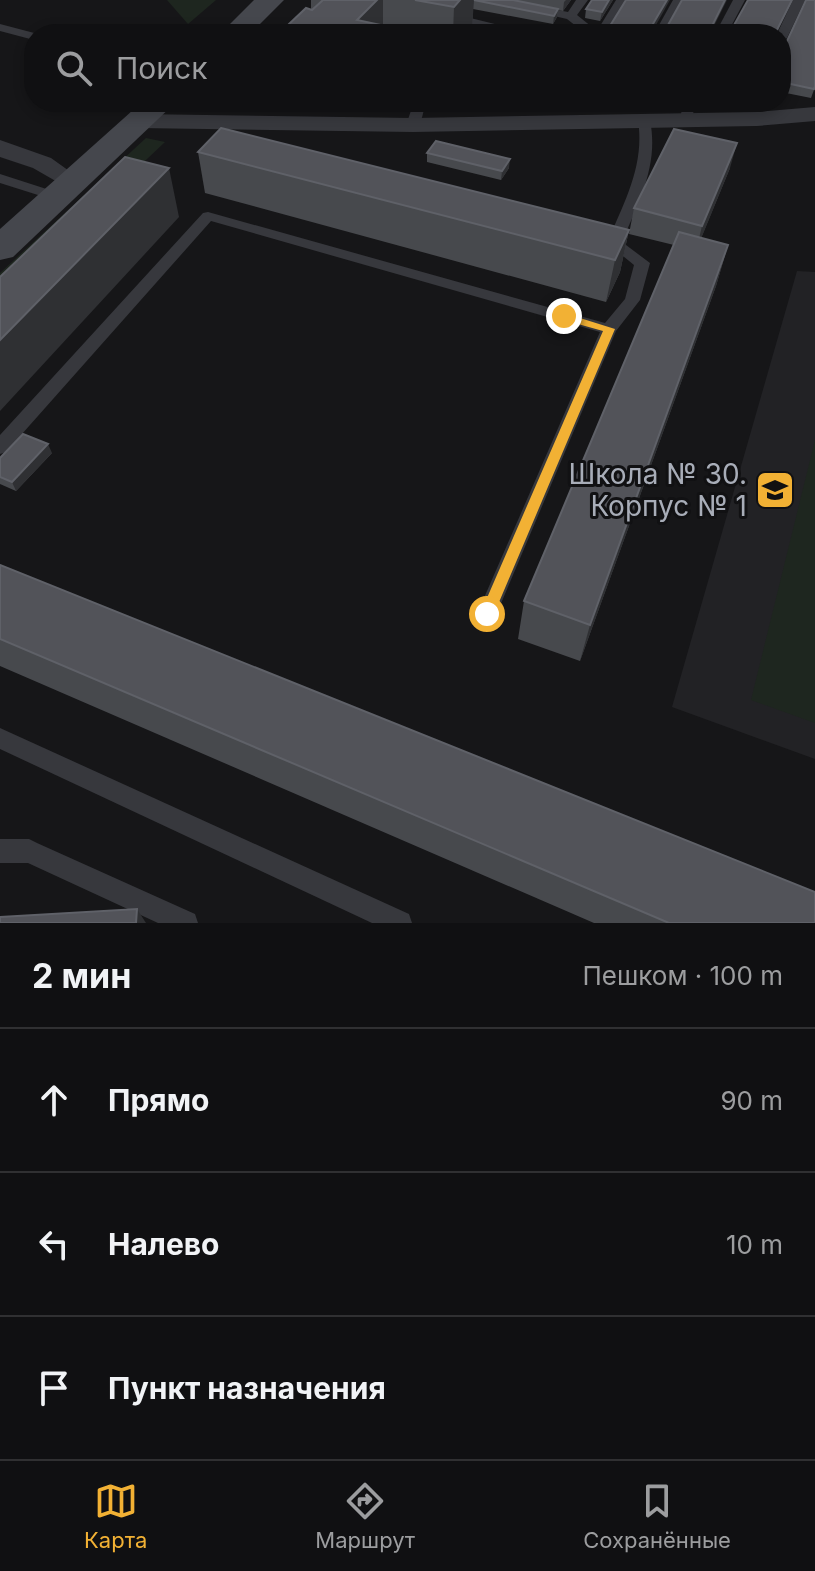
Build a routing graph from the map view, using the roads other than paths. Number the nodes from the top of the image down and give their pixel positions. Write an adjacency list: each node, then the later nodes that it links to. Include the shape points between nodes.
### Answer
1 (270, 0): 10 (main road)
2 (490, 0): 9 (lane)
3 (582, 0): 9 (lane)
4 (622, 0): 13 (lane)
5 (679, 0): 14 (lane)
6 (739, 0): 15 (lane)
7 (799, 0): 16 (lane)
8 (433, 12): 11 (lane)
9 (571, 16): 12 (lane)
10 (245, 24)
11 (482, 24)
12 (581, 24)
13 (607, 24)
14 (666, 24)
15 (726, 24)
16 (788, 24)
17 (0, 27): 18 (lane)
18 (24, 33)
19 (149, 112): 22 (street); 27 (main road)
20 (679, 112): 24 (street)
21 (752, 112): 23 (street)
22 (416, 114): 24 (street)
23 (815, 114)
24 (644, 120): 29 (lane, via 648,160 614,243 642,263 632,300)
25 (0, 148): 27 (street, via 42,163)
26 (0, 178): 27 (lane)
27 (65, 190): 28 (main road)
28 (4, 240)
29 (609, 329): 30 (lane, via 208,216); 31 (lane)
30 (0, 447)
31 (487, 614)
32 (0, 738): 35 (lane)
33 (0, 851): 34 (lane, via 29,851)
34 (186, 923)
35 (400, 923)

